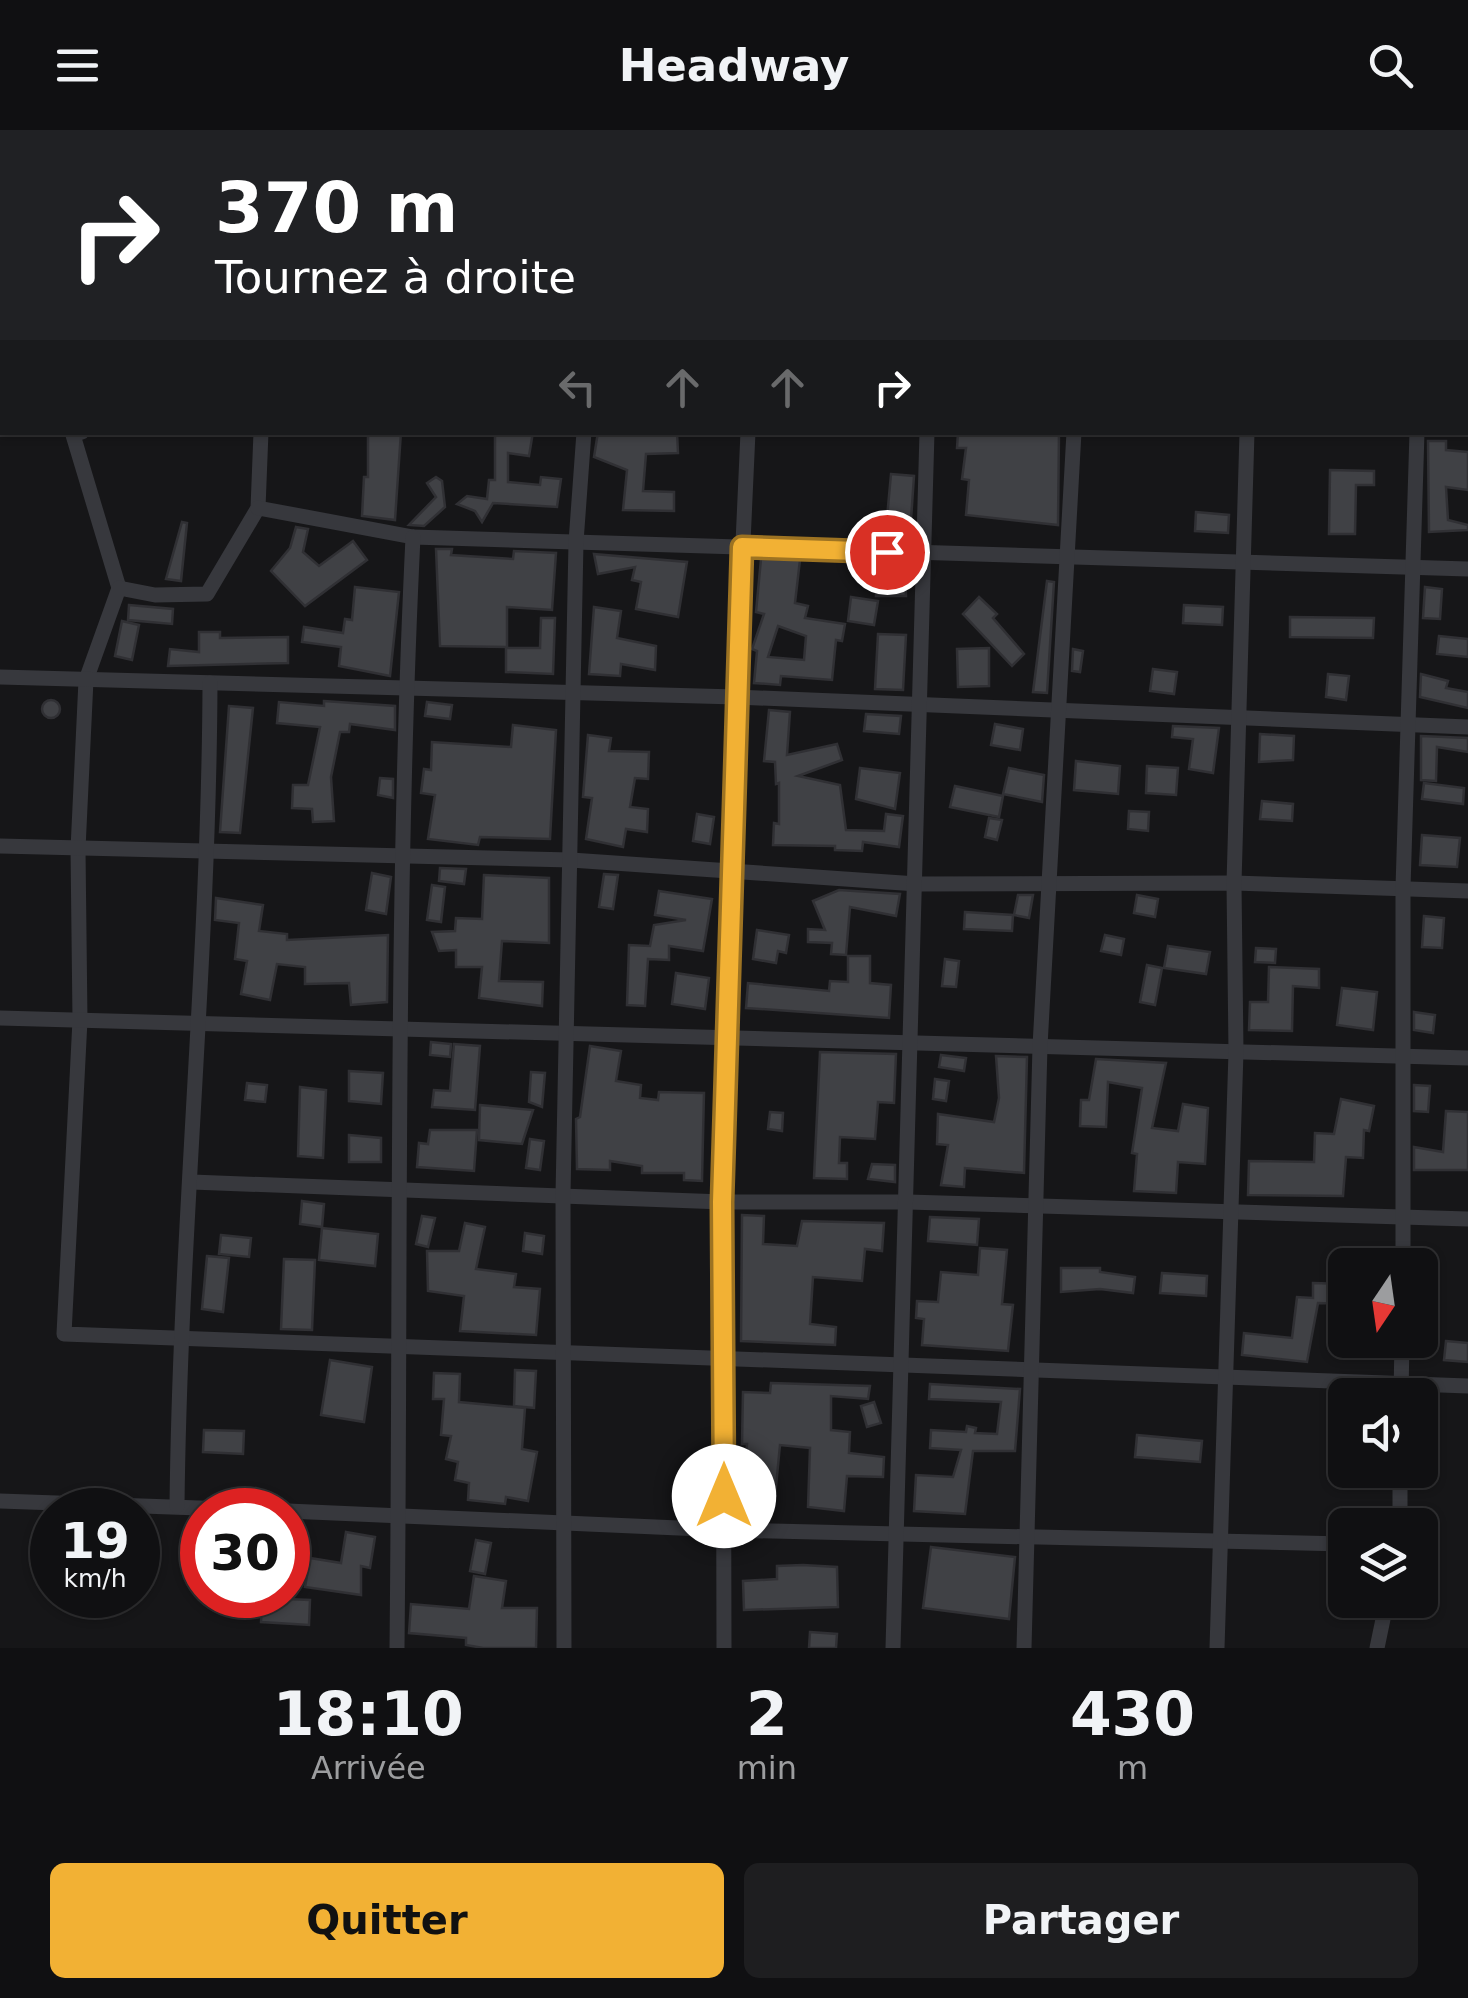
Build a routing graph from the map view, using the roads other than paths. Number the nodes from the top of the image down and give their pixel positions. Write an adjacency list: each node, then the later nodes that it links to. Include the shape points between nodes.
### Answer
1 (76, 435): 18 (street)
2 (261, 435): 9 (street)
3 (584, 435): 11 (street)
4 (748, 435): 12 (street)
5 (927, 435): 13 (street)
6 (1074, 435): 14 (street)
7 (1246, 435): 15 (street)
8 (1417, 435): 16 (street)
9 (258, 508): 10 (street); 18 (street, via 206,594 156,596)
10 (413, 536): 11 (street); 22 (street)
11 (576, 542): 12 (street); 23 (street)
12 (742, 547): 13 (street); 24 (street)
13 (923, 552): 14 (street); 25 (street)
14 (1068, 557): 15 (street); 26 (street)
15 (1242, 562): 16 (street); 27 (street)
16 (1414, 568): 17 (street); 28 (street)
17 (1468, 569)
18 (119, 588): 20 (street)
19 (0, 677): 20 (street)
20 (86, 680): 21 (street); 31 (street)
21 (210, 683): 22 (street); 32 (street)
22 (406, 688): 23 (street); 33 (street)
23 (573, 692): 24 (street); 34 (street)
24 (736, 697): 25 (street); 35 (street)
25 (922, 708): 26 (street); 38 (street)
26 (1058, 713): 27 (street); 36 (street)
27 (1238, 720): 28 (street); 37 (street)
28 (1406, 726): 29 (street); 39 (street)
29 (1468, 727)
30 (0, 846): 31 (street)
31 (78, 849): 32 (street); 42 (street)
32 (210, 854): 33 (street); 43 (street)
33 (406, 859): 34 (street); 44 (street)
34 (570, 860): 35 (street); 45 (street)
35 (731, 871): 38 (street); 46 (street)
36 (1049, 882): 37 (street); 38 (street); 48 (street)
37 (1234, 883): 39 (street); 49 (street)
38 (916, 884): 47 (street)
39 (1403, 888): 40 (street); 50 (street)
40 (1468, 890)
41 (0, 1018): 42 (street)
42 (80, 1020): 43 (street); 62 (street, via 64,1334)
43 (198, 1022): 44 (street); 52 (street)
44 (402, 1028): 45 (street); 53 (street)
45 (568, 1032): 46 (street); 54 (street)
46 (727, 1036): 47 (street); 55 (street)
47 (912, 1042): 48 (street); 56 (street)
48 (1040, 1046): 49 (street); 57 (street)
49 (1236, 1052): 50 (street); 58 (street)
50 (1404, 1056): 51 (street); 59 (street)
51 (1468, 1058)
52 (192, 1182): 53 (street); 62 (street)
53 (396, 1190): 54 (street); 63 (street)
54 (563, 1195): 55 (street); 64 (street)
55 (722, 1202): 56 (street); 65 (street)
56 (908, 1202): 57 (street); 66 (street)
57 (1034, 1207): 58 (street); 67 (street)
58 (1231, 1210): 59 (street); 68 (street)
59 (1404, 1217): 60 (street); 61 (street)
60 (1468, 1219)
61 (1403, 1248)
62 (179, 1339): 63 (street); 73 (street)
63 (401, 1348): 64 (street); 75 (street)
64 (564, 1354): 65 (street); 76 (street)
65 (722, 1360): 66 (street); 77 (street)
66 (902, 1367): 67 (street); 78 (street)
67 (1030, 1368): 68 (street); 79 (street)
68 (1223, 1377): 69 (street); 80 (street)
69 (1328, 1385)
70 (1468, 1386): 71 (street)
71 (1438, 1388)
72 (0, 1500): 73 (street)
73 (178, 1506)
74 (310, 1513): 75 (street)
75 (398, 1516): 76 (street); 83 (street)
76 (562, 1524): 77 (street); 84 (street)
77 (724, 1530): 78 (street); 85 (street)
78 (897, 1536): 79 (street); 86 (street)
79 (1024, 1537): 80 (street); 87 (street)
80 (1220, 1544): 81 (street); 88 (street)
81 (1328, 1544)
82 (1384, 1618): 89 (street)
83 (397, 1648)
84 (564, 1648)
85 (724, 1648)
86 (893, 1648)
87 (1024, 1648)
88 (1217, 1648)
89 (1377, 1648)

